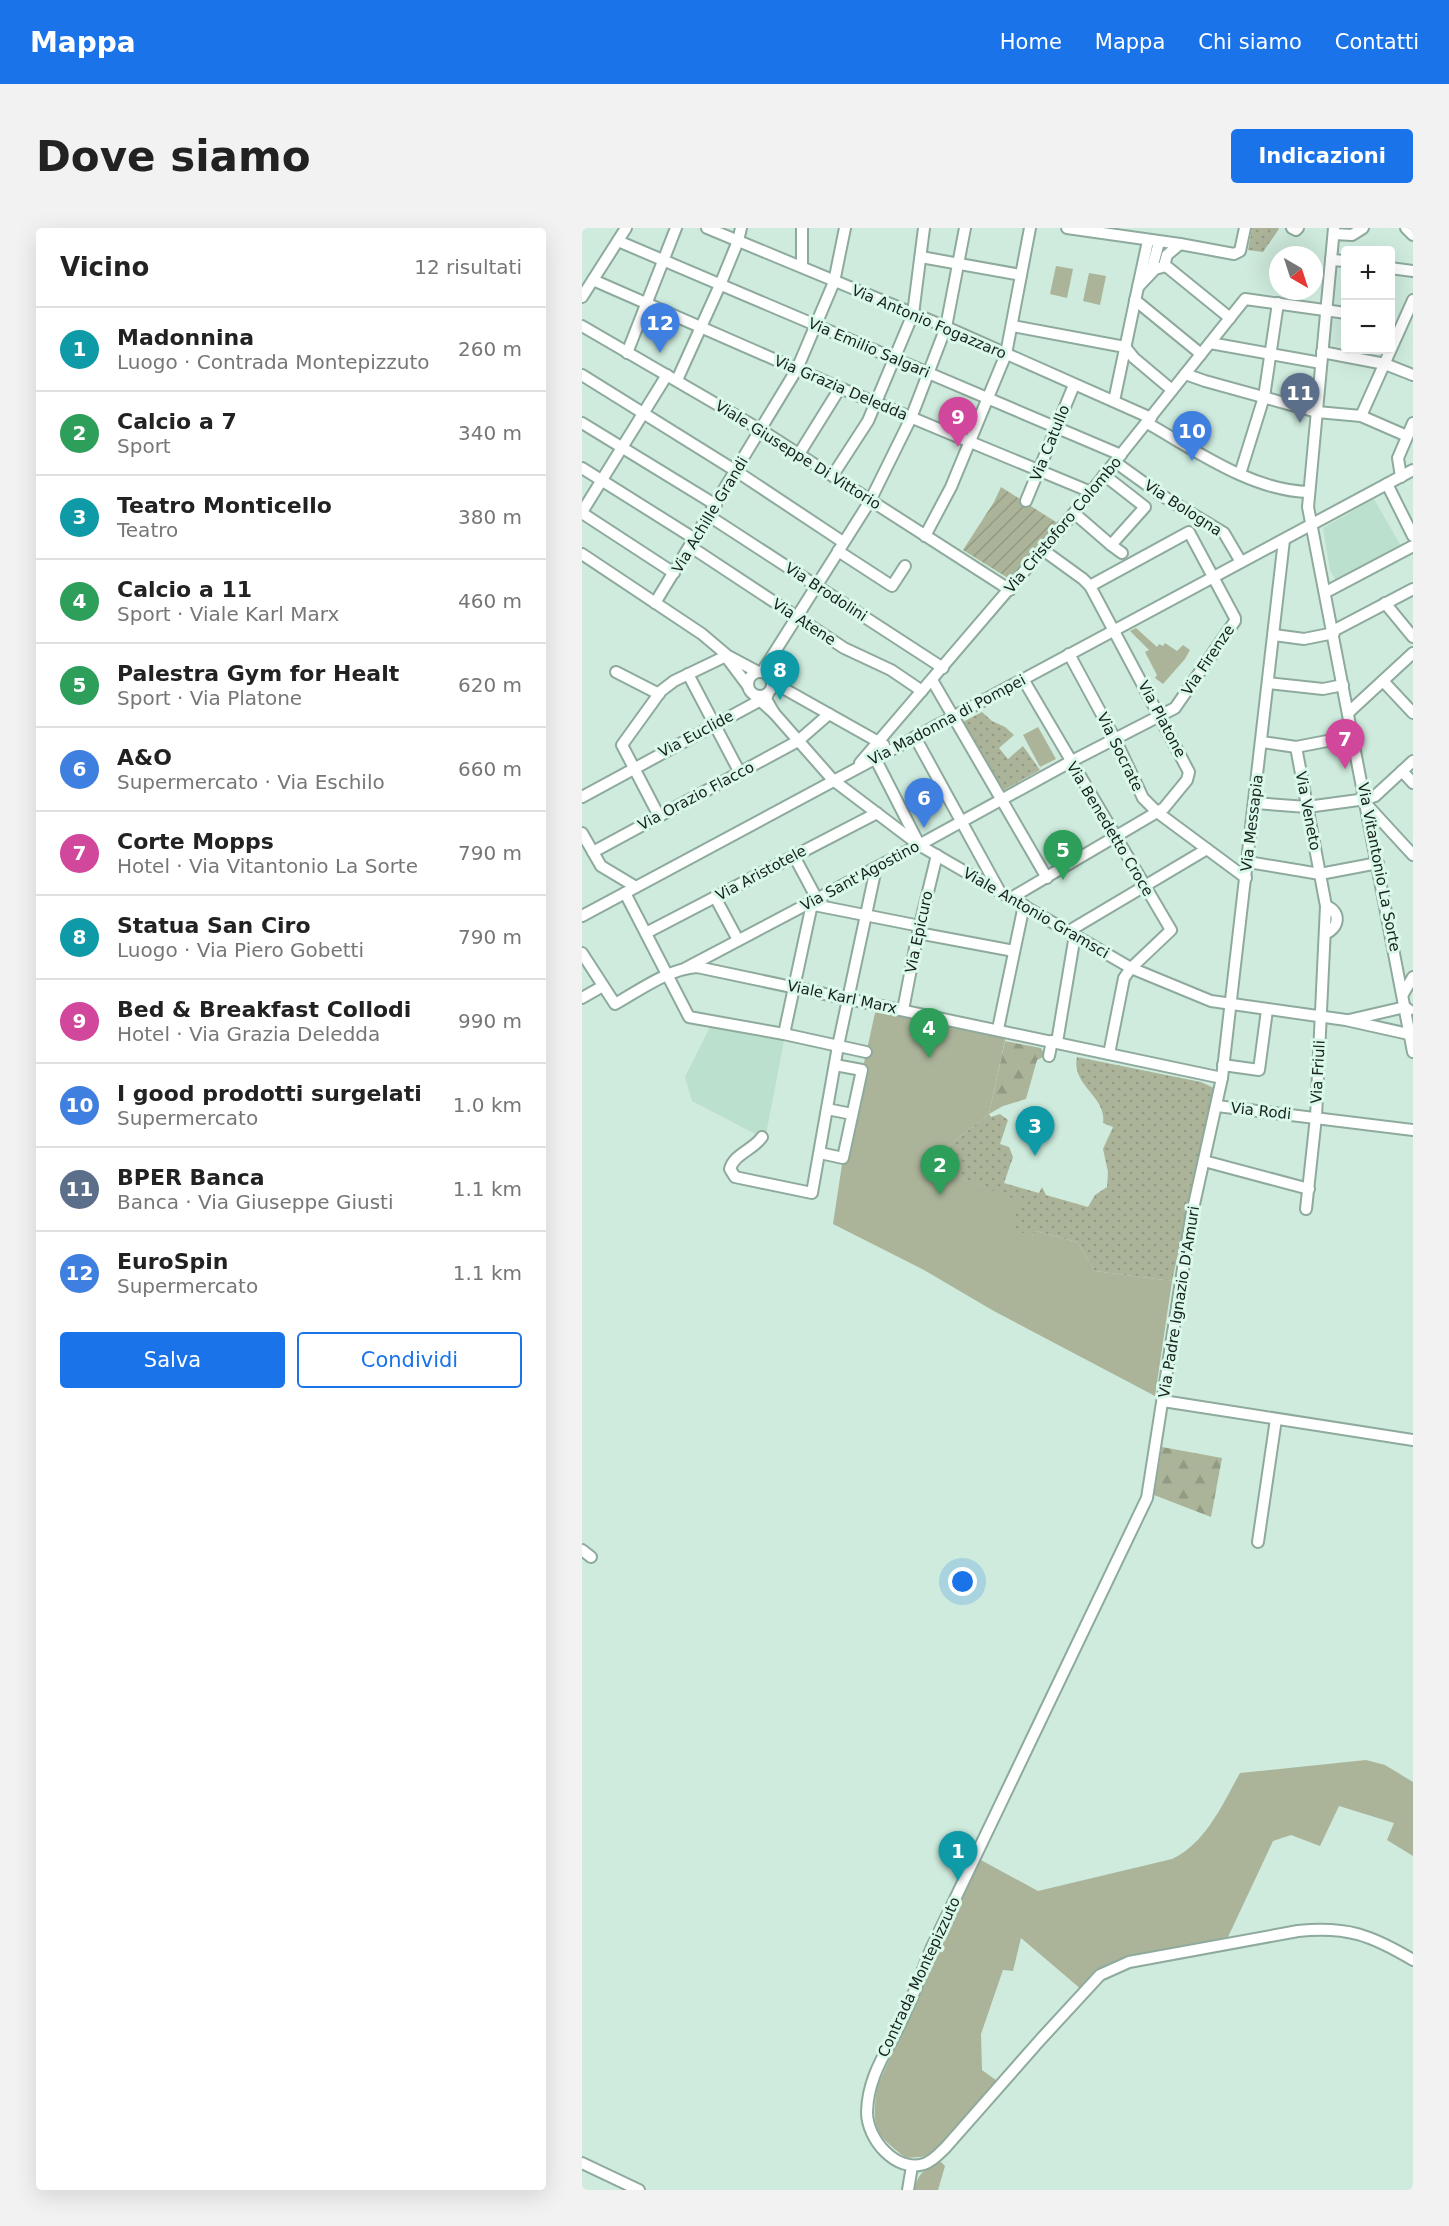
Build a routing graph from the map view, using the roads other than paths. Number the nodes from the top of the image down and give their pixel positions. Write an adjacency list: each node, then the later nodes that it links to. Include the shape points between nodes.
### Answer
1 (626, 228): 19 (street)
2 (676, 228): 25 (street)
3 (707, 228): 20 (street, Via Antonio Fogazzaro)
4 (741, 228): 20 (street)
5 (802, 228): 30 (street)
6 (845, 228): 36 (street, Via Achille Grandi)
7 (924, 228): 24 (street)
8 (965, 228): 28 (street)
9 (1030, 228): 34 (street)
10 (1067, 228): 16 (street)
11 (1245, 228): 23 (street, via 1240,251 1234,254)
12 (1292, 228): 13 (street)
13 (1298, 228)
14 (1363, 228): 17 (street, via 1352,235)
15 (1406, 228): 18 (street)
16 (1079, 229): 21 (street)
17 (1334, 231): 26 (street, Via Vitantonio La Sorte)
18 (1413, 235)
19 (618, 241): 25 (street, Via Emilio Salgari); 35 (street)
20 (738, 241): 30 (street, Via Antonio Fogazzaro); 37 (street)
21 (1148, 241): 22 (street); 38 (street)
22 (1160, 242): 23 (street); 33 (street)
23 (1180, 244): 29 (street, via 1167,255)
24 (921, 257): 28 (street); 46 (street)
25 (663, 260): 37 (street, Via Emilio Salgari); 43 (street)
26 (1331, 260): 27 (street); 44 (street, Via Vitantonio La Sorte)
27 (1341, 261)
28 (959, 263): 34 (street); 54 (street)
29 (1166, 266): 33 (street); 47 (street)
30 (802, 267): 36 (street, Via Antonio Fogazzaro)
31 (1395, 269): 32 (street)
32 (1413, 271)
33 (1151, 273): 38 (street)
34 (1021, 275): 52 (street)
35 (593, 280): 39 (street); 43 (street, Via Grazia Deledda)
36 (834, 282): 46 (street, Via Antonio Fogazzaro); 50 (street, Via Achille Grandi)
37 (720, 285): 50 (street, Via Emilio Salgari); 53 (street)
38 (1138, 287): 40 (street)
39 (582, 297)
40 (1135, 300): 56 (street); 60 (street)
41 (1413, 300): 49 (street)
42 (1278, 303): 44 (street); 47 (street, Via Cristoforo Colombo, via 1245,299); 58 (street)
43 (646, 304): 53 (street, Via Grazia Deledda); 57 (street)
44 (1326, 310): 45 (street); 61 (street, Via Vitantonio La Sorte)
45 (1341, 312)
46 (914, 315): 54 (street, Via Antonio Fogazzaro); 62 (street)
47 (1230, 318): 55 (street, Via Cristoforo Colombo)
48 (1395, 321): 49 (street)
49 (1403, 322): 63 (street)
50 (816, 325): 62 (street, Via Emilio Salgari); 64 (street, Via Achille Grandi)
51 (582, 326): 57 (street, Viale Giuseppe Di Vittorio)
52 (1013, 326): 56 (street); 59 (street)
53 (701, 327): 64 (street, Via Grazia Deledda); 69 (street)
54 (946, 327): 59 (street, Via Antonio Fogazzaro); 65 (street)
55 (1210, 343): 58 (street); 60 (street, Via Cristoforo Colombo)
56 (1125, 347): 72 (street); 75 (street)
57 (627, 353): 69 (street, Viale Giuseppe Di Vittorio)
58 (1270, 353): 61 (street); 73 (street)
59 (1006, 354): 70 (street, Via Antonio Fogazzaro); 74 (street)
60 (1201, 354): 66 (street, Via Cristoforo Colombo)
61 (1322, 358): 63 (street); 77 (street, Via Vitantonio La Sorte)
62 (893, 360): 65 (street, Via Emilio Salgari); 76 (street)
63 (1384, 364): 68 (street); 79 (street)
64 (796, 369): 71 (street, Via Grazia Deledda); 85 (street, Via Achille Grandi)
65 (928, 374): 74 (street, Via Emilio Salgari); 80 (street)
66 (1185, 374): 72 (street, Via Cristoforo Colombo); 73 (street)
67 (582, 375): 78 (street)
68 (1413, 375)
69 (672, 378): 78 (street); 85 (street, Viale Giuseppe Di Vittorio)
70 (1074, 385): 75 (street, Via Antonio Fogazzaro); 84 (street, Via Catullo)
71 (840, 388): 76 (street, Via Grazia Deledda); 89 (street)
72 (1172, 390): 81 (street, Via Cristoforo Colombo)
73 (1264, 397): 77 (street); 95 (street)
74 (987, 399): 84 (street, Via Emilio Salgari); 87 (street)
75 (1114, 401): 81 (street, Via Antonio Fogazzaro)
76 (876, 403): 80 (street, Via Grazia Deledda); 96 (street)
77 (1317, 412): 79 (street); 102 (street, Via Vitantonio La Sorte)
78 (643, 413): 88 (street); 93 (street)
79 (1361, 416): 86 (street)
80 (911, 418): 87 (street, Via Grazia Deledda); 103 (street)
81 (1149, 420): 90 (street, Via Cristoforo Colombo); 95 (street, Via Antonio Fogazzaro)
82 (582, 423): 88 (street)
83 (1413, 423): 86 (street)
84 (1057, 428): 90 (street, Via Emilio Salgari); 94 (street, Via Catullo)
85 (761, 430): 89 (street, Viale Giuseppe Di Vittorio); 93 (street, Via Achille Grandi)
86 (1407, 436): 98 (street, via 1398,458)
87 (969, 442): 94 (street, Via Grazia Deledda); 112 (street, via 951,487)
88 (622, 448): 99 (street); 105 (street)
89 (799, 454): 96 (street, Viale Giuseppe Di Vittorio)
90 (1118, 459): 97 (street, Via Cristoforo Colombo); 109 (street, Via Bologna, via 1161,495)
91 (582, 468): 99 (street, Via Atene)
92 (1413, 470): 98 (street, Via Madonna di Pompei)
93 (736, 471): 105 (street, Via Achille Grandi); 117 (street)
94 (1039, 472): 101 (street, Via Grazia Deledda); 104 (street, Via Catullo)
95 (1240, 474): 102 (street, Via Antonio Fogazzaro, via 1287,490)
96 (833, 475): 103 (street, Viale Giuseppe Di Vittorio)
97 (1104, 475): 101 (street, Via Cristoforo Colombo); 116 (street, via 1145,507)
98 (1401, 477): 100 (street, Via Madonna di Pompei)
99 (602, 480): 106 (street); 115 (street, Via Atene)
100 (1387, 484): 110 (street, Via Madonna di Pompei); 113 (street)
101 (1091, 492): 107 (street, Via Cristoforo Colombo)
102 (1309, 492): 110 (street, Via Vitantonio La Sorte)
103 (870, 501): 112 (street, Viale Giuseppe Di Vittorio); 117 (street)
104 (1026, 501)
105 (716, 504): 108 (street, Via Achille Grandi)
106 (582, 513): 124 (street)
107 (1074, 513): 116 (street); 119 (street, Via Cristoforo Colombo)
108 (709, 516): 115 (street, Via Achille Grandi); 126 (street, Via Brodolini)
109 (1199, 517): 111 (street); 122 (street, Via Bologna, via 1224,533)
110 (1312, 525): 114 (street, Via Madonna di Pompei); 130 (street, Via Vitantonio La Sorte)
111 (1189, 532): 125 (street, Via Firenze); 127 (street)
112 (924, 536): 129 (street, Viale Giuseppe Di Vittorio)
113 (1413, 536)
114 (1284, 540): 122 (street, Via Madonna di Pompei); 136 (street, Via Messapia)
115 (693, 543): 124 (street, Via Achille Grandi); 133 (street, Via Atene)
116 (1112, 545): 120 (street)
117 (841, 546): 123 (street, via 892,586); 126 (street)
118 (1413, 546): 130 (street)
119 (1043, 550): 127 (street); 129 (street, Via Cristoforo Colombo)
120 (1122, 553)
121 (582, 554): 131 (street)
122 (1241, 562): 125 (street, Via Madonna di Pompei)
123 (905, 566)
124 (674, 573): 131 (street, Via Achille Grandi)
125 (1213, 578): 134 (street, Via Madonna di Pompei); 158 (street, Via Firenze, via 1235,621 1186,695 1175,708)
126 (815, 586): 133 (street); 141 (street, Via Brodolini)
127 (1090, 586): 134 (street, Via Platone)
128 (1413, 589): 132 (street)
129 (1010, 590): 141 (street, Via Cristoforo Colombo)
130 (1326, 592): 135 (street, Via Vitantonio La Sorte)
131 (655, 603): 139 (street, via 702,634)
132 (1385, 603): 135 (street); 137 (street)
133 (796, 617): 143 (street); 152 (street, Via Atene)
134 (1114, 630): 140 (street, Via Madonna di Pompei); 158 (street, Via Platone)
135 (1333, 632): 136 (street, via 1304,639); 150 (street, Via Vitantonio La Sorte)
136 (1274, 635): 149 (street, Via Messapia)
137 (1413, 637)
138 (1413, 653): 147 (street)
139 (723, 654): 143 (street); 144 (street); 151 (street)
140 (1069, 654): 146 (street, Via Madonna di Pompei); 163 (street, Via Socrate)
141 (943, 668): 145 (street, Via Cristoforo Colombo)
142 (616, 672): 153 (street)
143 (760, 672): 148 (street); 151 (street, via 749,679)
144 (688, 674): 153 (street); 160 (street)
145 (932, 680): 152 (street, Via Cristoforo Colombo); 159 (street)
146 (1023, 680): 159 (street, Via Madonna di Pompei); 169 (street, Via Benedetto Croce)
147 (1383, 681): 155 (street); 156 (street)
148 (772, 682): 154 (street); 157 (street)
149 (1268, 683): 150 (street, via 1323,689); 165 (street, Via Messapia)
150 (1343, 685): 155 (street, Via Vitantonio La Sorte)
151 (749, 689): 154 (street)
152 (922, 691): 167 (street, Via Cristoforo Colombo)
153 (659, 694): 170 (street, via 622,744)
154 (763, 697): 160 (street, Via Euclide); 164 (street, Viale Antonio Gramsci)
155 (1349, 712): 161 (street, Via Vitantonio La Sorte)
156 (1413, 713)
157 (829, 714): 164 (street, Via Orazio Flacco); 167 (street)
158 (1160, 715): 163 (street, Via Sant'Agostino); 180 (street, Via Platone, via 1189,772 1174,797)
159 (953, 717): 162 (street, Via Madonna di Pompei); 176 (street)
160 (715, 725): 170 (street, Via Euclide); 172 (street)
161 (1353, 736): 166 (street); 178 (street, Via Vitantonio La Sorte)
162 (915, 737): 167 (street, Via Madonna di Pompei, via 890,750); 183 (street)
163 (1115, 739): 169 (street, Via Sant'Agostino); 180 (street, Via Socrate, via 1143,798)
164 (798, 741): 172 (street, Via Orazio Flacco); 173 (street, Viale Antonio Gramsci)
165 (1262, 742): 166 (street); 177 (street, Via Messapia)
166 (1296, 747): 179 (street, Via Veneto)
167 (877, 751): 173 (street, Via Madonna di Pompei); 188 (street)
168 (1413, 761): 171 (street)
169 (1070, 762): 176 (street, Via Sant'Agostino); 187 (street, Via Benedetto Croce)
170 (633, 768): 175 (street, Via Euclide); 182 (street)
171 (1402, 771): 174 (street); 178 (street)
172 (740, 772): 182 (street, Via Orazio Flacco)
173 (833, 780): 181 (street, Viale Antonio Gramsci); 201 (street, Via Madonna di Pompei)
174 (1413, 783)
175 (582, 797)
176 (1000, 799): 183 (street, Via Sant'Agostino); 198 (street)
177 (1255, 802): 179 (street); 194 (street, Via Messapia)
178 (1366, 802): 179 (street); 184 (street); 186 (street, Via Vitantonio La Sorte)
179 (1307, 807): 197 (street, Via Veneto)
180 (1157, 812): 187 (street, Via Platone); 189 (street, Via Socrate)
181 (877, 813): 188 (street, Viale Antonio Gramsci); 193 (street, Via Aristotele)
182 (659, 816): 190 (street, Via Orazio Flacco)
183 (961, 821): 188 (street, Via Sant'Agostino); 203 (street)
184 (1391, 832): 186 (street); 192 (street)
185 (582, 833): 190 (street)
186 (1372, 835): 195 (street, Via Vitantonio La Sorte)
187 (1115, 837): 198 (street, Via Platone); 200 (street, Via Benedetto Croce)
188 (920, 845): 191 (street, Viale Antonio Gramsci); 196 (street, Via Sant'Agostino)
189 (1207, 849): 199 (street, Via Socrate); 200 (street)
190 (593, 852): 201 (street, via 601,866)
191 (937, 855): 203 (street, Viale Antonio Gramsci); 210 (street, Via Epicuro)
192 (1413, 855)
193 (794, 856): 204 (street, Via Aristotele); 206 (street)
194 (1248, 862): 197 (street); 199 (street, Via Messapia)
195 (1378, 863): 197 (street); 218 (street, Via Vitantonio La Sorte)
196 (876, 868): 206 (street, Via Sant'Agostino); 208 (street)
197 (1320, 874): 230 (street, Via Friuli, via 1326,906)
198 (1047, 878): 205 (street, Via Platone)
199 (1246, 878): 226 (street, Via Messapia)
200 (1143, 885): 212 (street); 217 (street, Via Benedetto Croce, via 1171,930)
201 (636, 887): 202 (street, Via Madonna di Pompei)
202 (625, 893): 209 (street, Via Madonna di Pompei); 211 (street)
203 (1000, 893): 205 (street, Viale Antonio Gramsci)
204 (715, 897): 211 (street, Via Aristotele); 213 (street)
205 (1011, 898): 207 (street, Viale Antonio Gramsci)
206 (813, 902): 208 (street); 213 (street, Via Sant'Agostino); 222 (street)
207 (1024, 905): 212 (street, Viale Antonio Gramsci); 214 (street)
208 (866, 915): 210 (street); 225 (street)
209 (582, 916)
210 (919, 929): 214 (street); 227 (street, Via Epicuro)
211 (646, 933): 220 (street)
212 (1072, 933): 217 (street, Viale Antonio Gramsci); 235 (street)
213 (738, 940): 216 (street, Via Sant'Agostino)
214 (1014, 951): 232 (street)
215 (582, 953): 221 (street)
216 (686, 968): 220 (street, Viale Karl Marx); 222 (street, Viale Karl Marx)
217 (1131, 968): 226 (street, Viale Antonio Gramsci, via 1211,1001); 239 (street, via 1124,978)
218 (1399, 975): 219 (street); 223 (street, Via Vitantonio La Sorte)
219 (1413, 975): 223 (street)
220 (667, 976): 221 (street, Viale Karl Marx, via 615,1004); 233 (street, via 689,1017)
221 (603, 986): 224 (street)
222 (794, 987): 225 (street, Viale Karl Marx); 233 (street)
223 (1402, 994): 229 (street, Via Vitantonio La Sorte)
224 (582, 998)
225 (848, 998): 227 (street, Viale Karl Marx); 236 (street)
226 (1232, 1005): 228 (street, Viale Antonio Gramsci); 242 (street, Via Messapia)
227 (903, 1010): 232 (street, Viale Karl Marx)
228 (1267, 1010): 230 (street, Viale Antonio Gramsci); 242 (street, via 1259,1070)
229 (1409, 1010): 231 (street, Viale Antonio Gramsci); 234 (street, Via Vitantonio La Sorte)
230 (1320, 1017): 231 (street, Viale Antonio Gramsci); 247 (street, Via Friuli)
231 (1346, 1020): 234 (street, Viale Antonio Gramsci)
232 (998, 1029): 235 (street, Viale Karl Marx)
233 (784, 1034): 236 (street)
234 (1411, 1034): 238 (street, Via Vitantonio La Sorte)
235 (1055, 1042): 239 (street, Viale Karl Marx); 240 (street)
236 (838, 1046): 237 (street); 241 (street)
237 (866, 1052)
238 (1413, 1052)
239 (1109, 1054): 243 (street, Viale Karl Marx)
240 (1049, 1056)
241 (835, 1065): 245 (street); 246 (street, via 862,1070)
242 (1224, 1065): 243 (street, Via Messapia)
243 (1222, 1078): 244 (street, Via Messapia)
244 (1217, 1106): 247 (street, Via Rodi); 251 (street, Via Padre Ignazio D'Amuri)
245 (827, 1109): 246 (street); 250 (street)
246 (852, 1114): 250 (street, via 843,1158)
247 (1316, 1117): 248 (street, Via Rodi); 252 (street, Via Friuli)
248 (1413, 1130)
249 (762, 1137): 250 (street, via 732,1161 730,1168 735,1177 812,1193)
250 (819, 1153)
251 (1204, 1161): 252 (street); 254 (street, Via Padre Ignazio D'Amuri, via 1191,1218)
252 (1309, 1189): 253 (street, Via Friuli)
253 (1306, 1209)
254 (1163, 1401): 255 (street); 257 (street, Via Padre Ignazio D'Amuri)
255 (1276, 1419): 256 (street); 258 (street)
256 (1413, 1440)
257 (1148, 1498): 263 (street, Contrada Montepizzuto, via 871,2079 867,2115 872,2132 881,2148)
258 (1258, 1542)
259 (582, 1550): 260 (street)
260 (591, 1557)
261 (1413, 1960): 263 (street, via 1361,1934 1326,1928 1129,1962 1100,1975 946,2147 924,2164)
262 (582, 2163): 264 (street)
263 (912, 2166): 265 (street)
264 (639, 2190)
265 (908, 2190)

